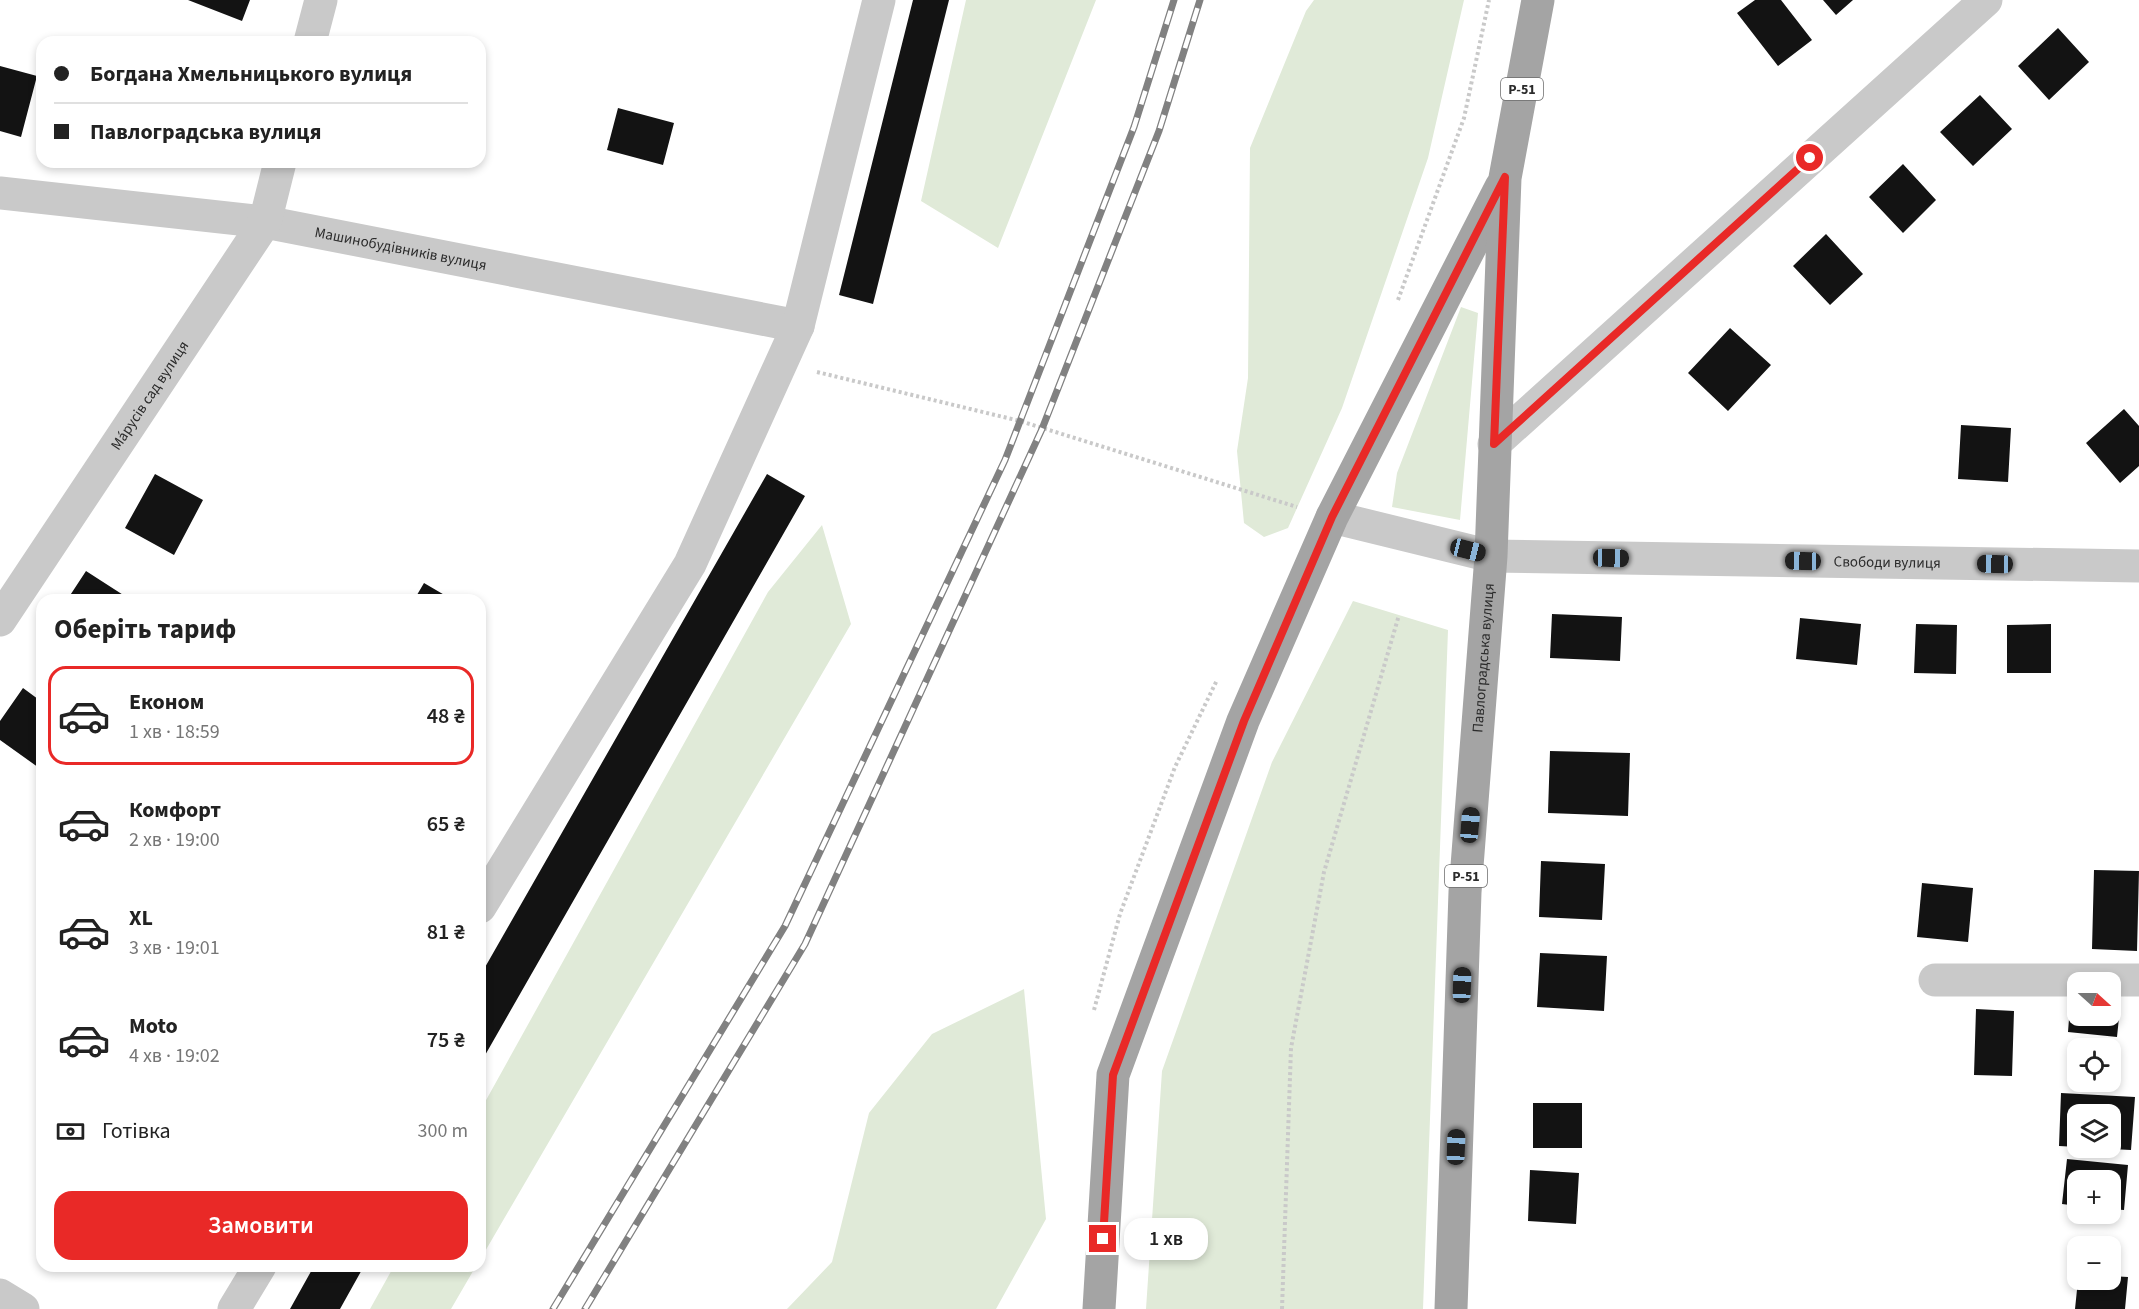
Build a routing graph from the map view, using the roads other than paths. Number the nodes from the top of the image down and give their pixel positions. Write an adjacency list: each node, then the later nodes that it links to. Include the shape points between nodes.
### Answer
1 (321, 0): 5 (street)
2 (879, 0): 10 (street)
3 (1538, 0): 7 (main road, Р-51)
4 (1986, 0): 11 (street)
5 (312, 36)
6 (278, 168): 9 (street, Мáрусів сад вулиця)
7 (1505, 177): 11 (main road, Павлоградська вулиця / Р-51); 12 (main road, Р-51)
8 (0, 193): 9 (street, Машинобудівників вулиця)
9 (265, 222): 10 (street, Машинобудівників вулиця); 15 (street, Мáрусів сад вулиця)
10 (798, 326): 16 (street, via 690,564)
11 (1494, 444): 13 (main road, Павлоградська вулиця / Р-51)
12 (1332, 517): 13 (street, Свободи вулиця); 23 (main road, Р-51, via 1244,721 1113,1075)
13 (1491, 556): 14 (street, Свободи вулиця); 24 (main road, Павлоградська вулиця / Р-51, via 1465,892)
14 (2139, 566)
15 (0, 620)
16 (486, 897)
17 (1935, 980): 18 (street)
18 (2139, 980)
19 (256, 1272): 22 (street)
20 (0, 1295): 21 (street)
21 (23, 1309)
22 (234, 1309)
23 (1099, 1309)
24 (1451, 1309)

